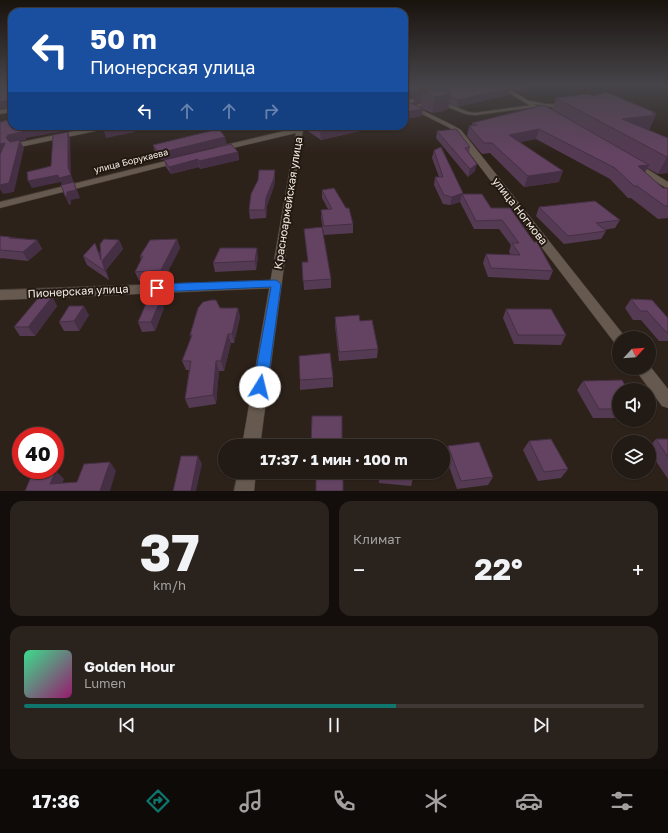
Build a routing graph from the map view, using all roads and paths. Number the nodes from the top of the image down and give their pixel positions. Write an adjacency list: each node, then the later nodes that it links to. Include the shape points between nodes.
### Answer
1 (413, 108): 17 (street, улица Ногмова, via 458,132)
2 (456, 108): 3 (lane, via 475,114)
3 (520, 108)
4 (537, 108): 5 (street)
5 (554, 118)
6 (89, 130): 9 (street)
7 (292, 130): 10 (street)
8 (299, 130): 15 (street, Красноармейская улица)
9 (15, 146)
10 (212, 151)
11 (189, 157): 14 (street, улица Борукаева)
12 (629, 162): 13 (street)
13 (668, 186)
14 (0, 204)
15 (276, 284): 16 (street, Пионерская улица); 20 (street, Красноармейская улица)
16 (0, 295)
17 (614, 331)
18 (648, 375): 19 (street)
19 (668, 401)
20 (252, 439)
21 (246, 479): 22 (street)
22 (244, 491)

